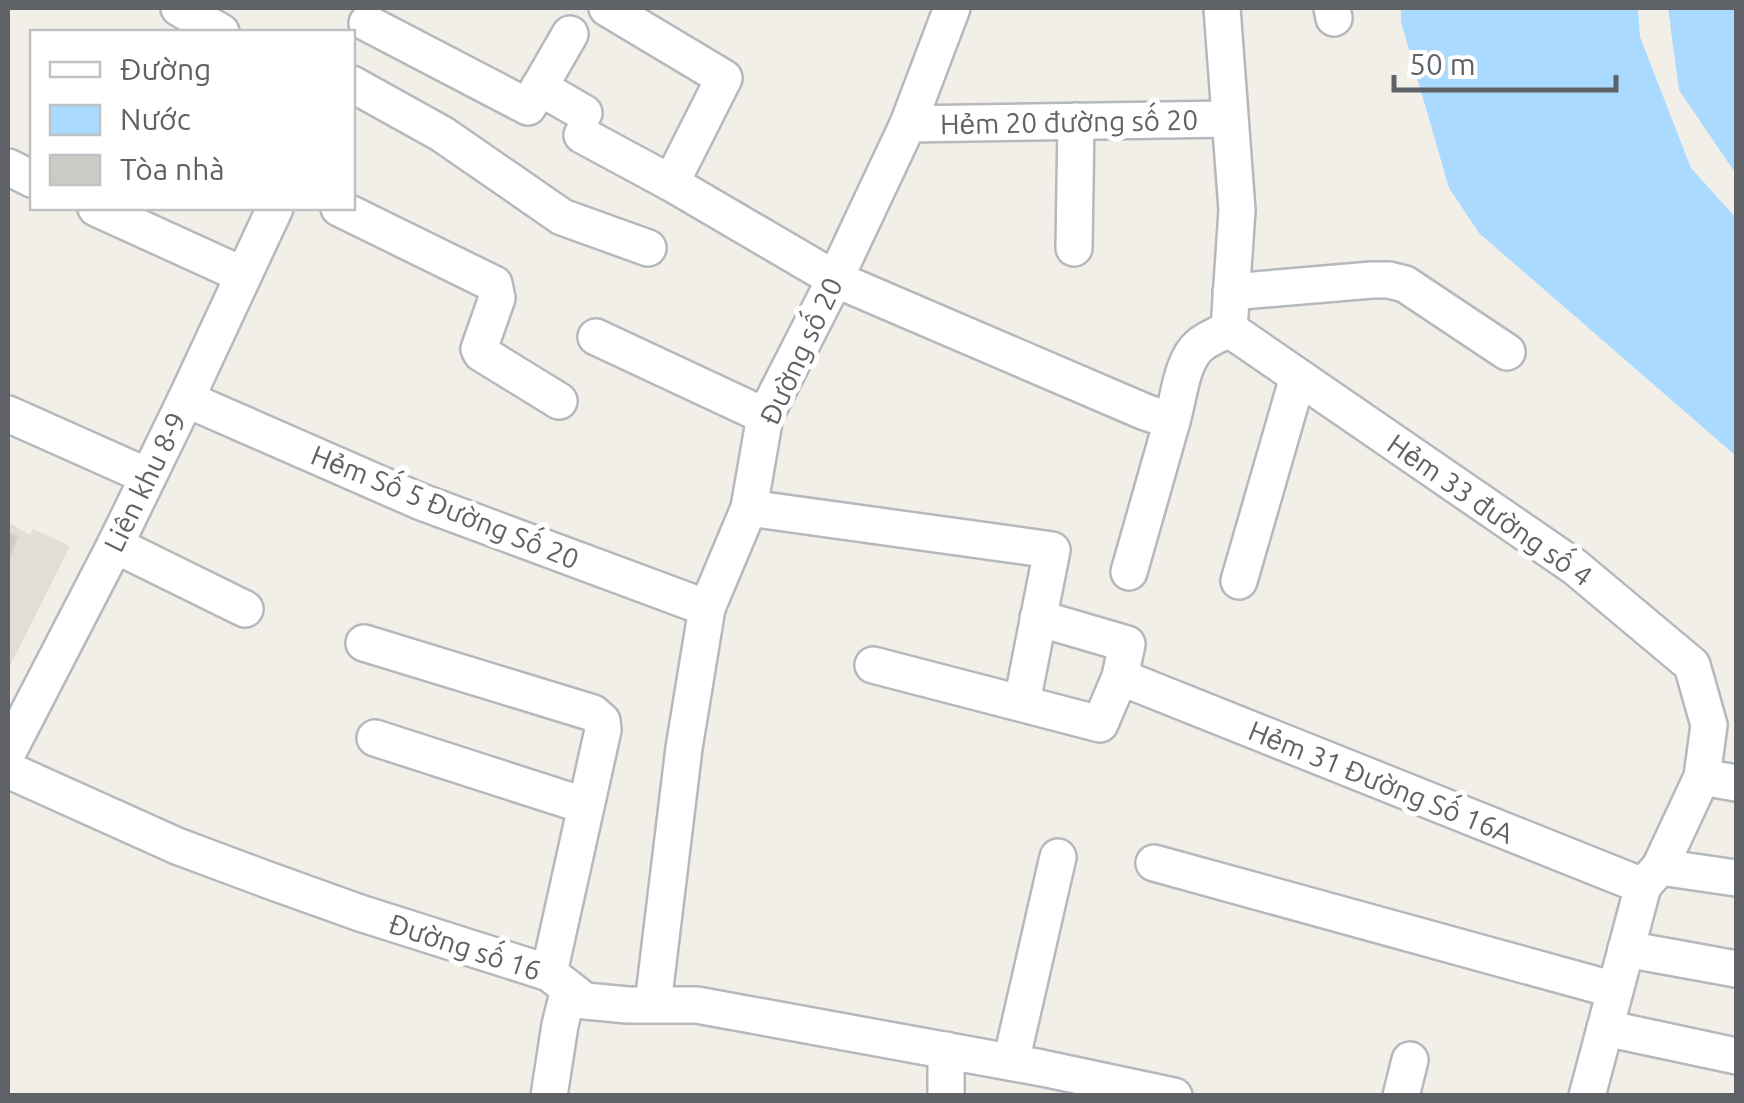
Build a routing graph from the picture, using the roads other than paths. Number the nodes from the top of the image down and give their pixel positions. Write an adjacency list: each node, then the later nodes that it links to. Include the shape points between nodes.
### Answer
1 (179, 8): 6 (street)
2 (606, 8): 13 (street, via 724,78)
3 (952, 8): 12 (street, Đường số 20)
4 (1222, 8): 10 (street)
5 (365, 28): 9 (street, via 528,107)
6 (218, 30)
7 (570, 34): 9 (street)
8 (355, 86): 17 (street, via 442,134 562,217)
9 (540, 88): 13 (street)
10 (1230, 119): 11 (street, Hẻm 20 đường số 20); 21 (street, via 1237,210)
11 (1076, 121): 12 (street, Hẻm 20 đường số 20); 18 (street)
12 (908, 124): 20 (street, Đường số 20)
13 (671, 183): 20 (street)
14 (100, 210): 19 (street)
15 (273, 210): 19 (street, Liên khu 8-9)
16 (343, 210): 27 (street, via 494,284 497,298 481,353)
17 (648, 248)
18 (1074, 248)
19 (244, 275): 26 (street, Liên khu 8-9)
20 (835, 278): 29 (street, Đường số 20); 30 (street)
21 (1232, 292): 22 (street); 24 (street, via 1389,280)
22 (1229, 329): 25 (street, Hẻm 33 đường số 4); 30 (street, via 1194,354)
23 (596, 337): 29 (street)
24 (1507, 352)
25 (1298, 376): 35 (street); 46 (street, Hẻm 33 đường số 4, via 1575,567 1692,665)
26 (186, 398): 31 (street, Liên khu 8-9); 36 (street, Hẻm Số 5 Đường Số 20, via 419,501)
27 (559, 400)
28 (8, 414): 31 (street)
29 (765, 416): 32 (street, Đường số 20)
30 (1172, 421): 34 (street)
31 (148, 476): 33 (street, Liên khu 8-9)
32 (749, 508): 36 (street, Đường số 20); 38 (street, via 1052,550)
33 (115, 545): 37 (street); 44 (street, Liên khu 8-9)
34 (1129, 572)
35 (1239, 582)
36 (707, 608): 56 (street, Đường số 20)
37 (245, 609)
38 (1038, 618): 41 (street, via 1127,644); 42 (street)
39 (364, 643): 47 (street, via 593,713 603,730)
40 (873, 665): 42 (street)
41 (1120, 678): 42 (street, via 1100,724); 50 (street, Hẻm 31 Đường Số 16A)
42 (1022, 702)
43 (375, 738): 47 (street)
44 (8, 752)
45 (8, 770): 54 (street, Đường số 16, via 268,880)
46 (1720, 780): 50 (street)
47 (586, 806): 54 (street)
48 (1058, 857): 61 (street)
49 (1154, 863): 55 (street)
50 (1652, 876): 51 (street, Hẻm 31 Đường Số 16A); 52 (street)
51 (1736, 878)
52 (1626, 948): 53 (street); 55 (street)
53 (1736, 970)
54 (559, 981): 56 (street, Đường số 16, via 585,1002); 63 (street)
55 (1615, 990): 57 (street)
56 (653, 1004): 58 (street, Đường số 16, via 698,1005)
57 (1604, 1028): 59 (street); 67 (street)
58 (946, 1050): 61 (street, Đường số 16); 64 (street)
59 (1736, 1056)
60 (1410, 1060): 66 (street)
61 (1032, 1075): 62 (street, Đường số 16)
62 (1135, 1091): 65 (street, Đường số 16)
63 (549, 1096)
64 (946, 1096)
65 (1174, 1096)
66 (1401, 1096)
67 (1587, 1096)

